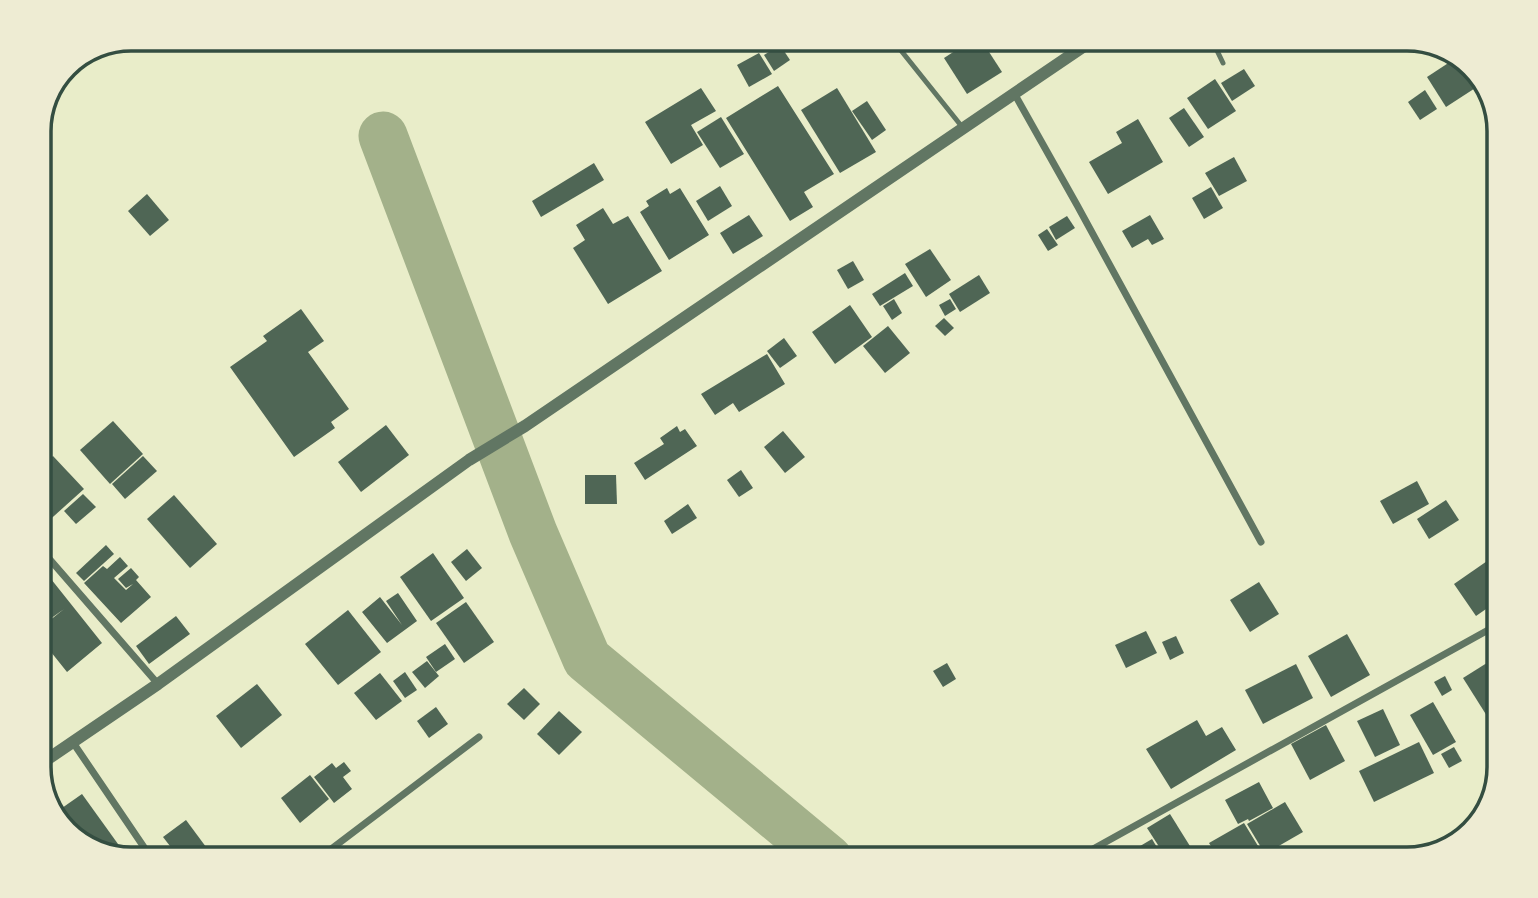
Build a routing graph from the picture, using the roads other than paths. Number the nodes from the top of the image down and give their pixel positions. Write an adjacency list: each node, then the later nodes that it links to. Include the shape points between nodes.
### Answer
1 (901, 51): 6 (lane)
2 (1077, 51): 5 (street)
3 (1217, 51): 4 (lane)
4 (1223, 63)
5 (1014, 93): 6 (street); 7 (street)
6 (963, 128): 10 (street, via 469,460)
7 (1261, 542)
8 (51, 561): 10 (street)
9 (1487, 631): 16 (street)
10 (158, 684): 12 (street)
11 (479, 737): 15 (street)
12 (72, 741): 13 (street); 14 (street)
13 (51, 756)
14 (144, 847)
15 (334, 847)
16 (1097, 847)

